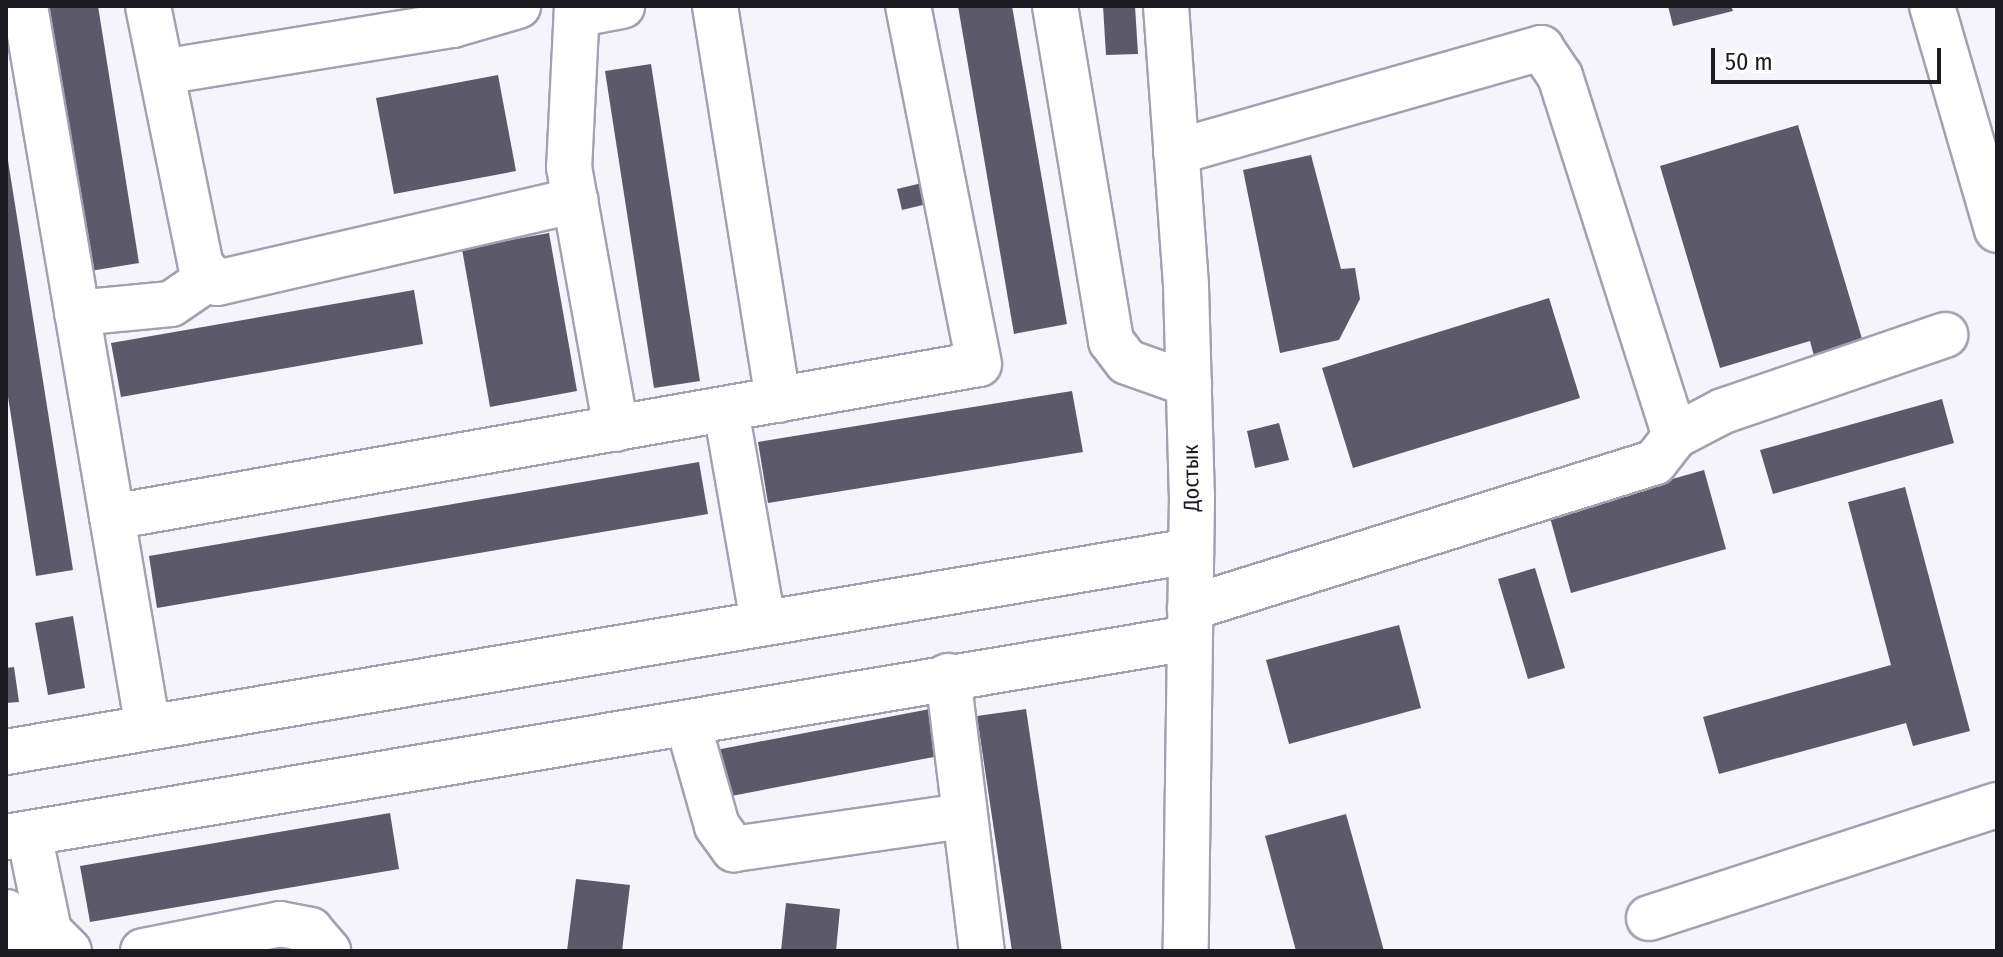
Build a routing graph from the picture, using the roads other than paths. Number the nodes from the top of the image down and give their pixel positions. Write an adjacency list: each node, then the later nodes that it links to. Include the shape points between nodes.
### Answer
1 (25, 6): 16 (street)
2 (148, 6): 11 (street)
3 (518, 6): 11 (street, via 453,25)
4 (622, 6): 10 (street)
5 (715, 6): 19 (street)
6 (908, 6): 19 (street, via 979,364)
7 (1055, 6): 18 (street, via 1111,341 1127,362)
8 (1166, 6): 12 (street, Достык)
9 (1932, 6): 14 (street)
10 (578, 10): 13 (street, via 569,167)
11 (162, 72): 15 (street)
12 (1176, 152): 18 (street, Достык); 22 (street, via 1541,48 1560,76)
13 (576, 200): 15 (street, via 229,286); 21 (street)
14 (1997, 230)
15 (209, 278): 16 (street, via 171,304)
16 (77, 313): 23 (street)
17 (1945, 335): 22 (street, via 1723,411)
18 (1189, 384): 24 (street, Достык)
19 (778, 400): 20 (street)
20 (726, 410): 21 (street); 25 (street)
21 (616, 429): 23 (street)
22 (1675, 436): 26 (street, via 1655,462)
23 (112, 517): 29 (street)
24 (1191, 551): 25 (street); 26 (street, Достык)
25 (763, 623): 29 (street)
26 (1189, 623): 27 (street); 41 (street, Достык)
27 (948, 676): 28 (street); 32 (street)
28 (688, 724): 32 (street, via 717,826 734,849); 33 (street)
29 (148, 728): 30 (street)
30 (6, 752)
31 (1997, 805): 35 (street)
32 (964, 816): 40 (street)
33 (17, 835): 37 (street, via 49,931)
34 (6, 912): 36 (street)
35 (1649, 918)
36 (15, 951)
37 (69, 951)
38 (143, 951): 39 (street, via 280,924 310,930)
39 (328, 951)
40 (982, 951)
41 (1186, 951)

